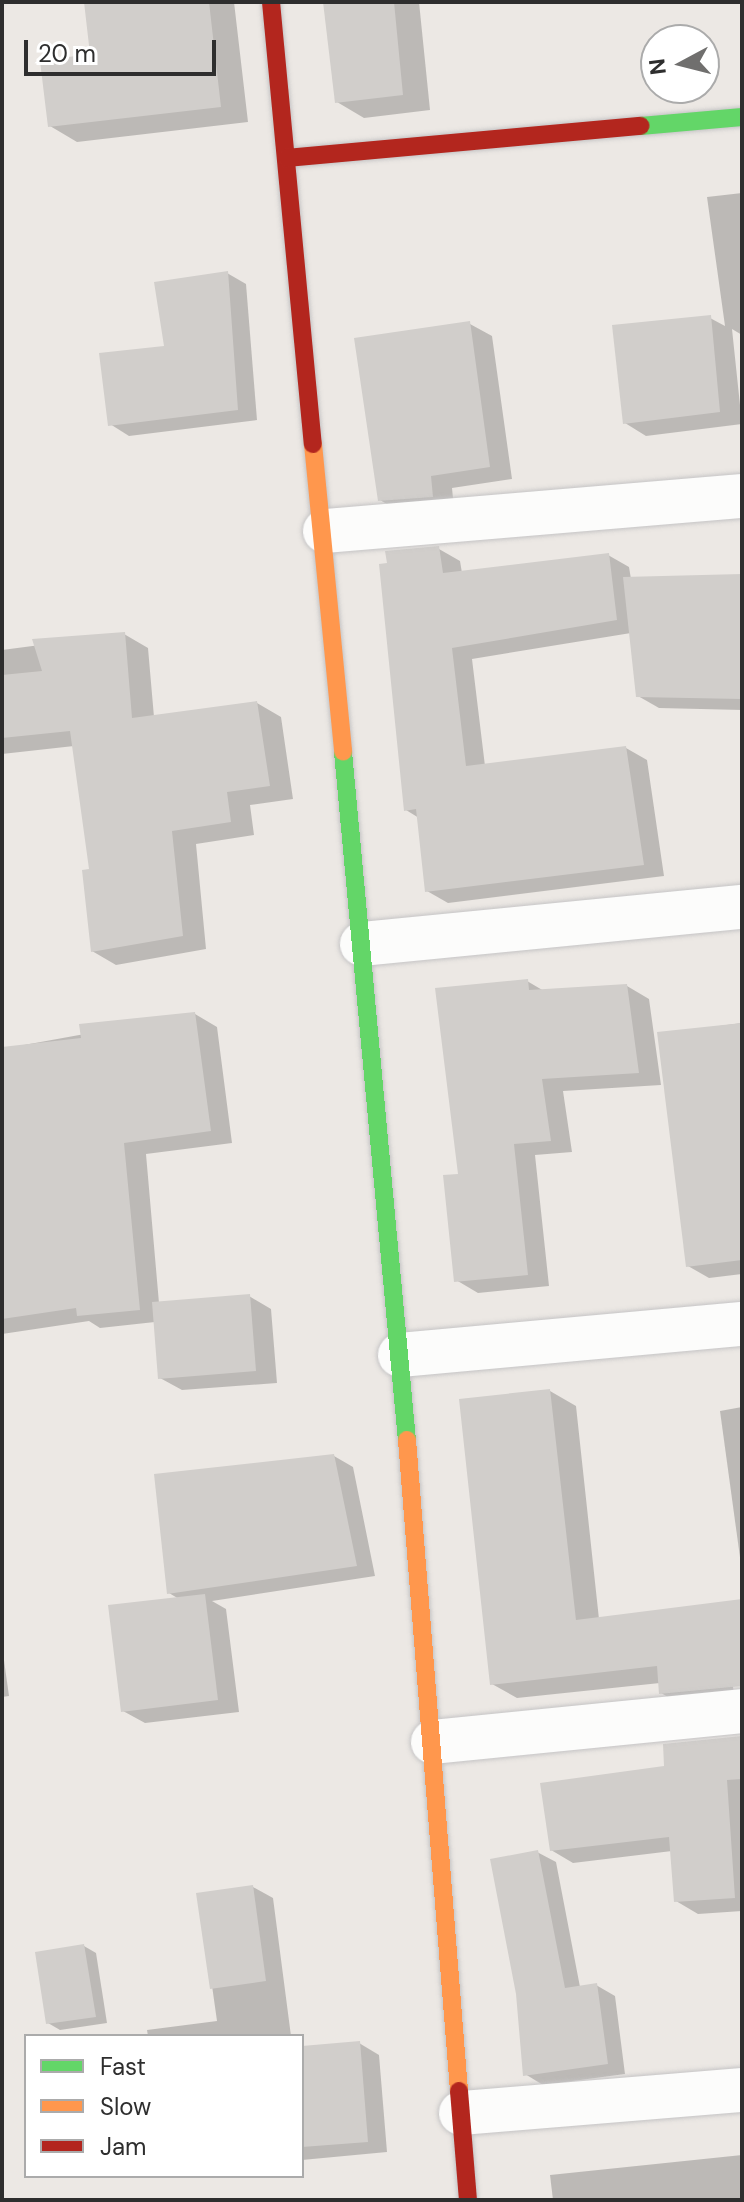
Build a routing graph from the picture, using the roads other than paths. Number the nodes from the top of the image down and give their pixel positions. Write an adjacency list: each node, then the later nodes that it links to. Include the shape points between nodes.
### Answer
1 (271, 2): 3 (street)
2 (742, 117): 3 (street)
3 (287, 158): 5 (street)
4 (742, 496): 5 (street)
5 (325, 531): 7 (street)
6 (742, 907): 7 (street)
7 (362, 944): 9 (street)
8 (742, 1324): 9 (street)
9 (400, 1355): 11 (street)
10 (742, 1711): 11 (street)
11 (433, 1742): 13 (street)
12 (742, 2090): 13 (street)
13 (461, 2113): 14 (street)
14 (468, 2200)

